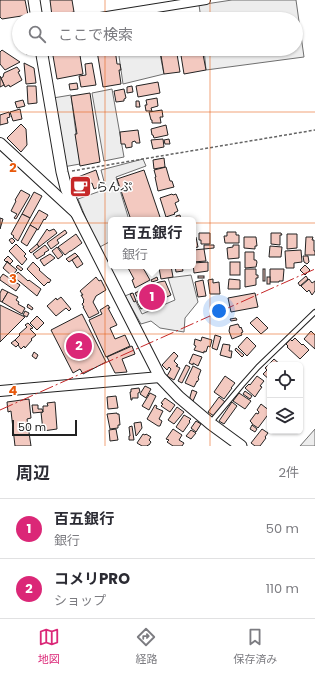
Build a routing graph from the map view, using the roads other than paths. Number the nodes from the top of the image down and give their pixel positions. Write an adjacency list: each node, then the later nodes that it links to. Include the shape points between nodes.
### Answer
1 (34, 0): 3 (main road)
2 (206, 0): 4 (street)
3 (36, 12)
4 (131, 12)
5 (42, 56): 7 (main road, via 62,172)
6 (0, 143): 7 (street)
7 (77, 214): 9 (main road)
8 (315, 312): 11 (lane, via 258,367)
9 (160, 377): 10 (street); 11 (main road)
10 (0, 391)
11 (211, 424): 12 (main road)
12 (241, 446)

